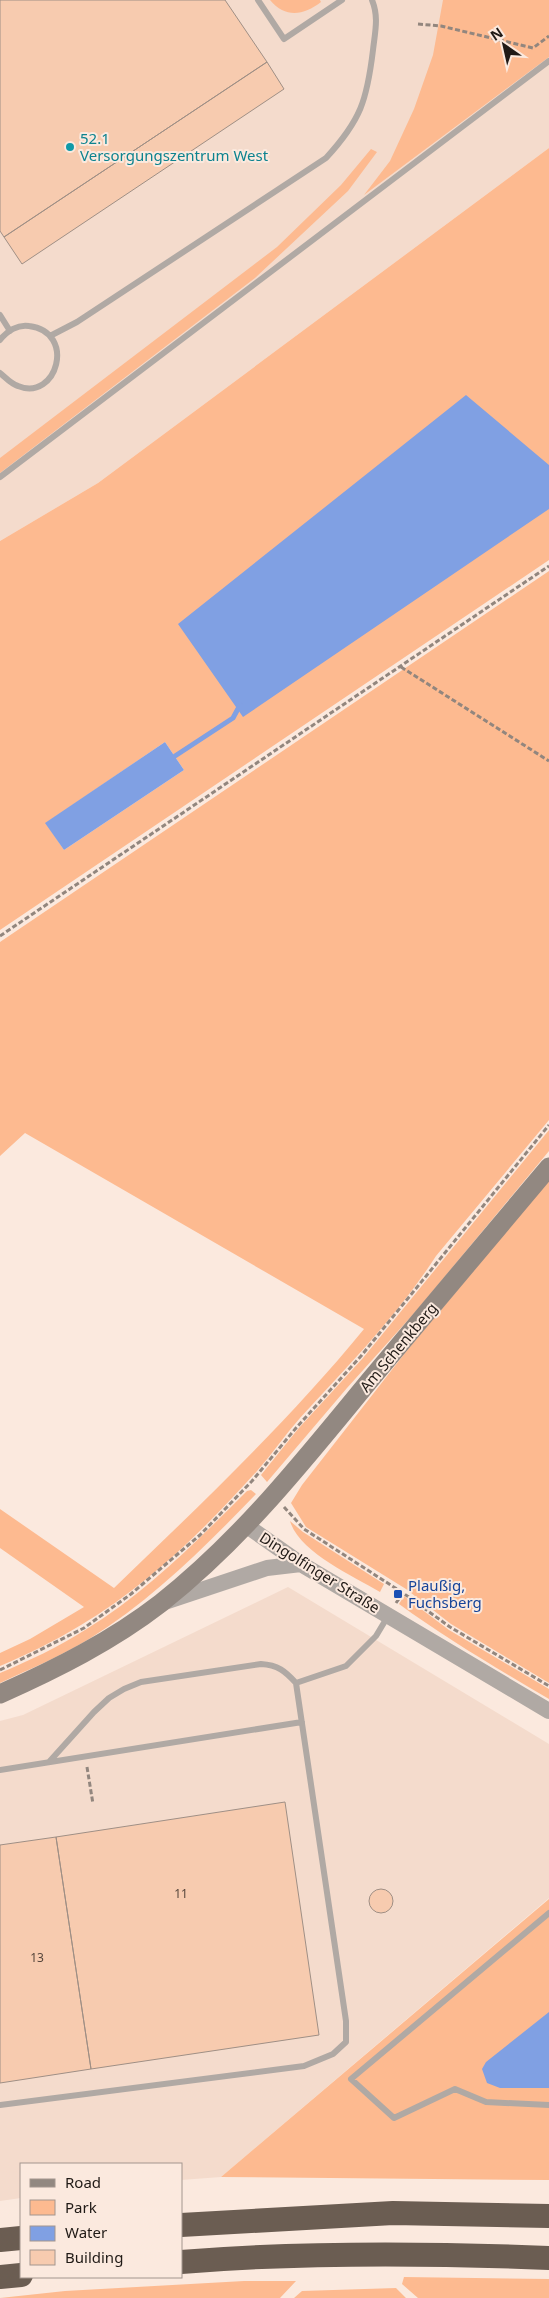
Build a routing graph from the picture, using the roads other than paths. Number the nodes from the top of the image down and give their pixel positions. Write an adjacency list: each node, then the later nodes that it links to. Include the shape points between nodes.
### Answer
1 (258, 0): 2 (lane, via 284,39)
2 (342, 0)
3 (372, 0): 7 (lane, via 377,14 368,91 350,131 326,158)
4 (549, 62): 10 (lane)
5 (0, 315): 6 (lane)
6 (10, 331): 7 (lane, via 27,325 37,327); 8 (lane)
7 (50, 336): 9 (lane, via 59,353 56,368 48,381 37,387 21,388)
8 (0, 340)
9 (0, 373)
10 (0, 477)
11 (549, 1167): 12 (main road, Am Schenkberg)
12 (247, 1526): 13 (street, Dingolfinger Straße); 14 (main road, Dingolfinger Straße)
13 (301, 1564): 14 (street, via 267,1568); 15 (street, Dingolfinger Straße)
14 (160, 1604): 17 (main road, Dingolfinger Straße, via 94,1647)
15 (388, 1615): 16 (lane, via 376,1636 346,1666); 18 (street, Dingolfinger Straße)
16 (296, 1683): 19 (lane); 20 (lane, via 287,1672 274,1665 261,1664 141,1682 109,1698)
17 (0, 1694)
18 (549, 1711)
19 (302, 1722): 20 (lane); 23 (lane, via 346,2021 346,2042 334,2054 304,2066)
20 (49, 1762): 21 (lane)
21 (0, 1770)
22 (549, 1913): 24 (lane, via 351,2079 394,2118 455,2089 486,2102)
23 (0, 2105)
24 (549, 2105)
25 (549, 2216): 26 (highway, via 393,2212)
26 (182, 2225)
27 (20, 2238): 28 (highway)
28 (0, 2240)
29 (549, 2258): 30 (highway, via 447,2254 225,2258)
30 (182, 2262)
31 (20, 2276): 32 (highway)
32 (0, 2277)

